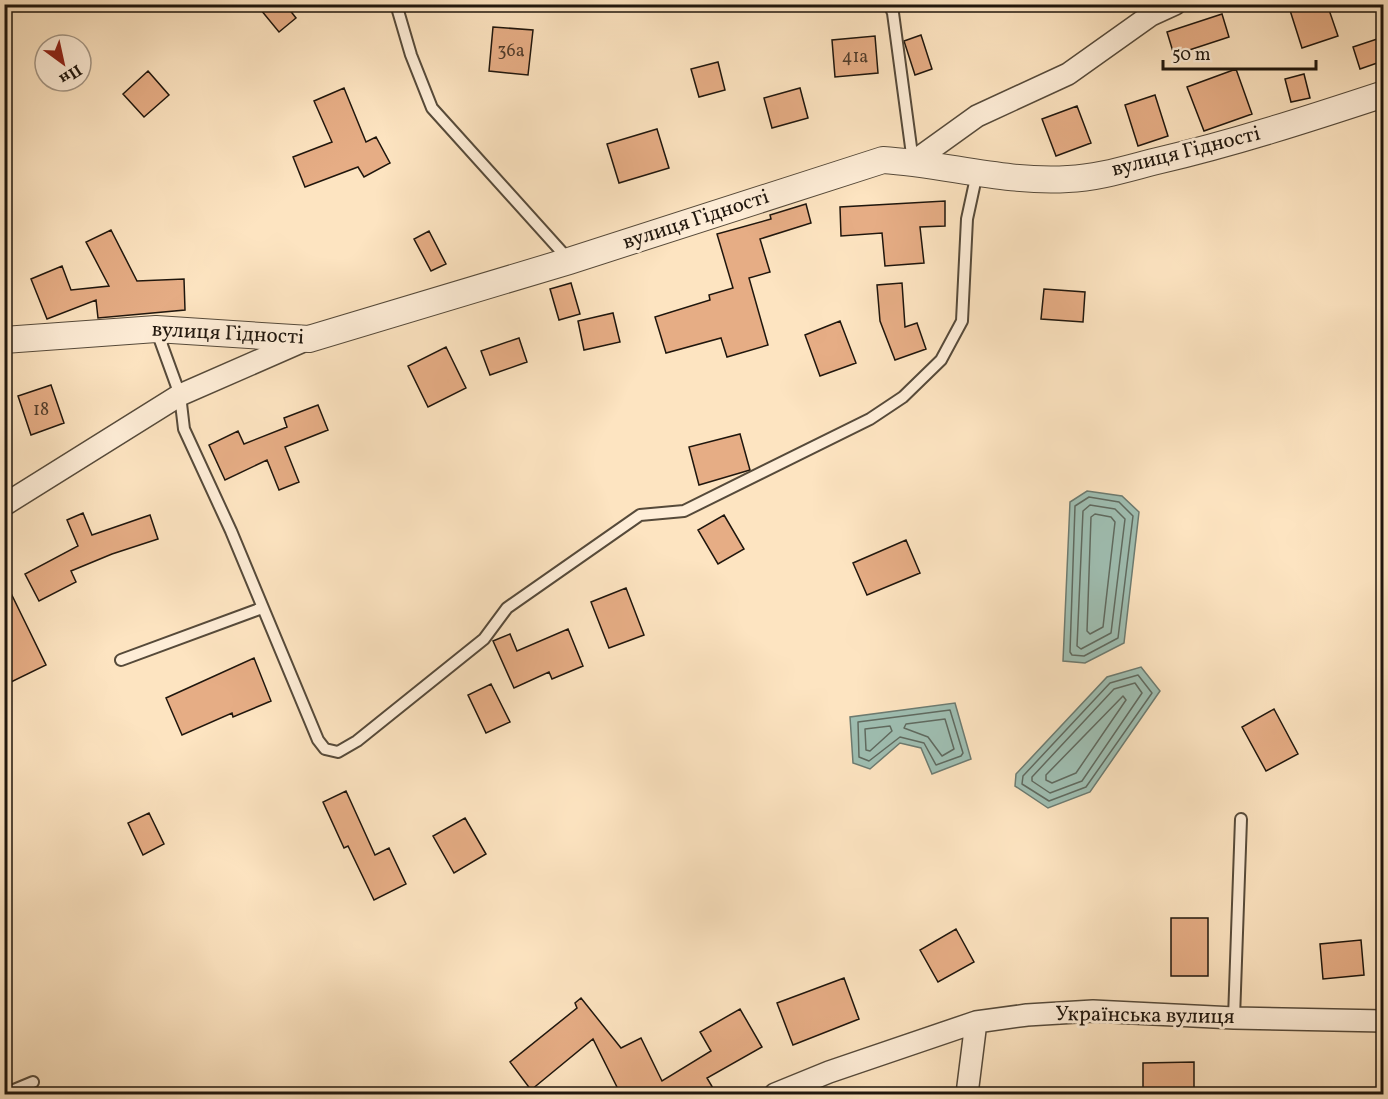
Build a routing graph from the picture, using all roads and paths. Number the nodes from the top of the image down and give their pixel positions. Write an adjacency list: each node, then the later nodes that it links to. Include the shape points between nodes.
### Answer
1 (396, 4): 8 (lane, via 432,108)
2 (889, 4): 6 (lane)
3 (1175, 4): 4 (street)
4 (1147, 10): 6 (street, via 1068,74 977,116)
5 (1383, 94): 7 (street, вулиця Гідності, via 1238,142 1122,170 1068,179)
6 (913, 162): 7 (street, вулиця Гідності); 8 (street, вулиця Гідності, via 884,160)
7 (977, 173): 14 (lane, via 967,219 962,321 941,360 903,397 870,419 684,511 640,515 507,608 484,639 357,741 338,752 325,749 318,740)
8 (569, 261): 10 (street, вулиця Гідності)
9 (156, 329): 10 (street, вулиця Гідності); 11 (street, вулиця Гідності); 12 (lane)
10 (309, 339): 12 (street)
11 (4, 340)
12 (180, 395): 13 (street); 14 (lane, via 184,429)
13 (4, 505)
14 (262, 608): 15 (lane)
15 (121, 660)
16 (1241, 819): 17 (lane)
17 (1234, 1018): 18 (street, Українська вулиця); 19 (street, Українська вулиця, via 1093,1011)
18 (1383, 1021)
19 (976, 1022): 22 (street, Українська вулиця, via 829,1072); 23 (street)
20 (33, 1082): 21 (lane)
21 (4, 1095)
22 (775, 1095)
23 (967, 1095)

